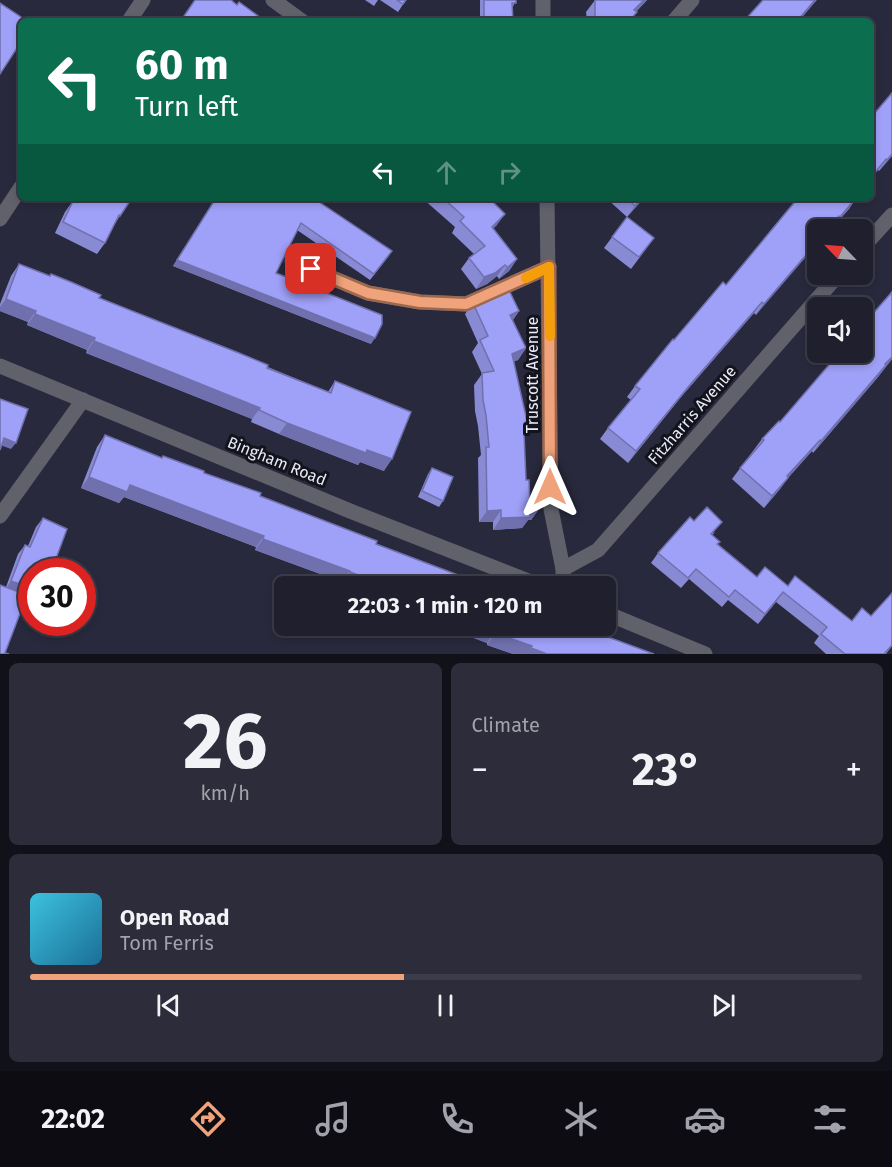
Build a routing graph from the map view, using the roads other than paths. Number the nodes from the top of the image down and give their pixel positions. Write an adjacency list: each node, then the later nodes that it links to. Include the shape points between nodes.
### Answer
1 (143, 0): 5 (street)
2 (273, 0): 6 (street)
3 (543, 0): 7 (street)
4 (692, 0): 8 (street)
5 (131, 18)
6 (298, 18)
7 (543, 18)
8 (677, 18)
9 (18, 192): 12 (street)
10 (548, 201): 15 (street, Truscott Avenue)
11 (892, 214): 13 (street)
12 (0, 219)
13 (873, 236)
14 (292, 261): 15 (street, via 368,293 420,302 466,304)
15 (549, 267): 20 (street, Truscott Avenue, via 551,509)
16 (829, 285): 20 (street, Fitzharris Avenue, via 597,550)
17 (0, 366): 18 (street, Bingham Road)
18 (83, 400): 19 (street); 21 (street, Bingham Road)
19 (0, 516)
20 (563, 568): 22 (street, Truscott Avenue)
21 (516, 576)
22 (563, 576)
23 (616, 617): 24 (street)
24 (705, 654)

